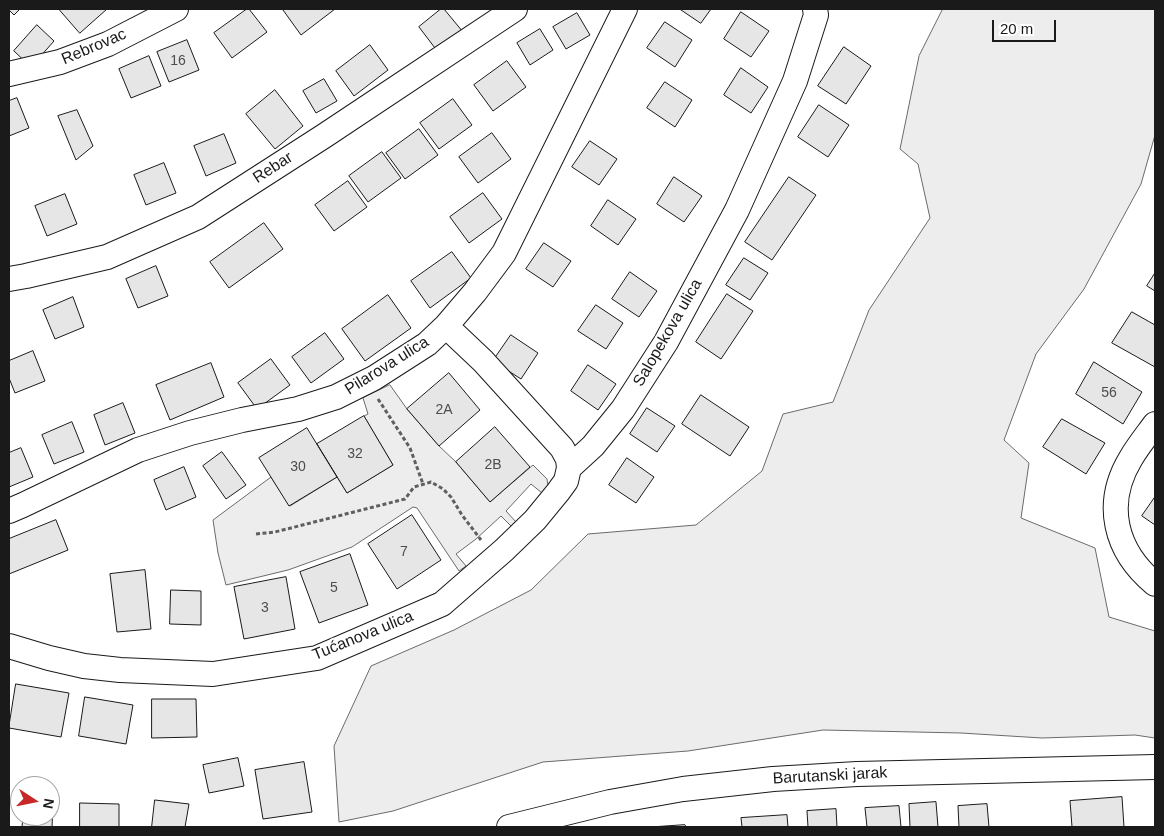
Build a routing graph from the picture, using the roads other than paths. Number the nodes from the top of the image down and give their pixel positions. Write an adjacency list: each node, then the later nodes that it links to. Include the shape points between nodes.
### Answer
1 (176, 9): 5 (street, Rebrovac, via 108,44 60,62)
2 (516, 9): 6 (street, Rebar, via 198,217 108,256)
3 (625, 9): 7 (street, Pilarova ulica, via 504,253)
4 (815, 9): 9 (street, Salopekova ulica, via 816,15 795,81 737,210 666,342 623,409 593,446)
5 (9, 74)
6 (9, 279)
7 (446, 326): 9 (street, via 483,361 562,448); 10 (street, Pilarova ulica, via 427,344 336,397 138,450)
8 (1155, 424): 11 (street, via 1124,470 1115,504 1117,528 1124,546 1139,569)
9 (569, 468): 12 (street, Tućanova ulica, via 566,481 534,520 442,604 317,658 214,674 84,666)
10 (9, 511)
11 (1155, 584)
12 (9, 646)
13 (1155, 766): 14 (street, Barutanski jarak, via 773,779 683,789 610,802)
14 (509, 827)

